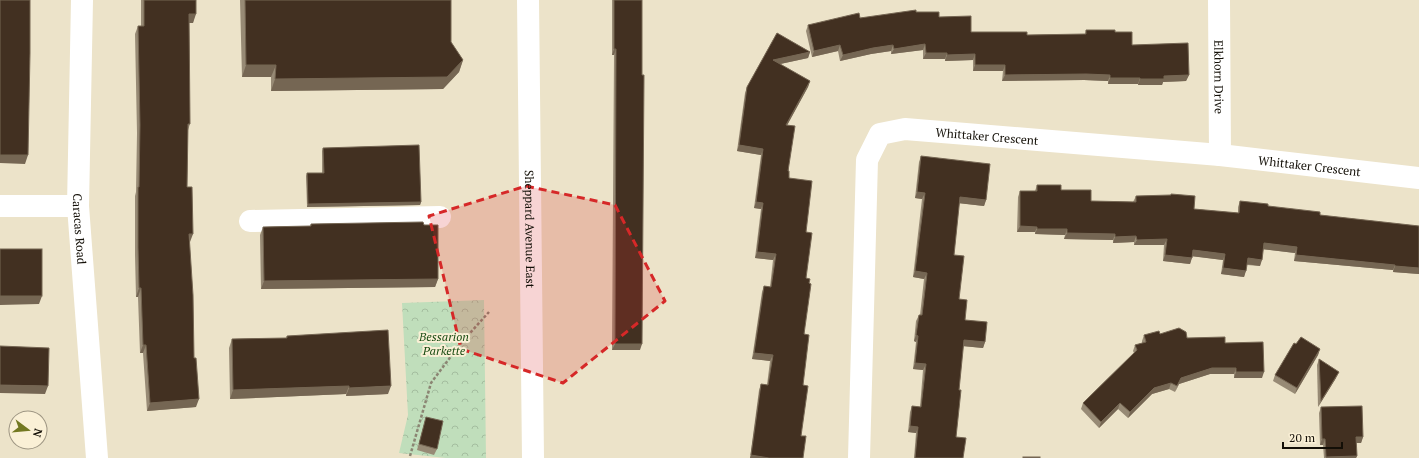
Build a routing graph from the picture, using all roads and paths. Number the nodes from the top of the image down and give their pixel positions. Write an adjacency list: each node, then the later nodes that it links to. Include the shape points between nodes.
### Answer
1 (82, 0): 7 (street, Caracas Road)
2 (528, 0): 13 (street, Sheppard Avenue East)
3 (1219, 0): 4 (street, Elkhorn Drive)
4 (1220, 155): 5 (street, Whittaker Crescent); 14 (street, Whittaker Crescent, via 905,129 880,134 867,160)
5 (1419, 178)
6 (0, 206): 7 (street)
7 (78, 206): 12 (street, Caracas Road)
8 (440, 217): 9 (street)
9 (250, 221)
10 (489, 312): 11 (path, via 461,343 432,382)
11 (410, 456)
12 (97, 458)
13 (533, 458)
14 (859, 458)

